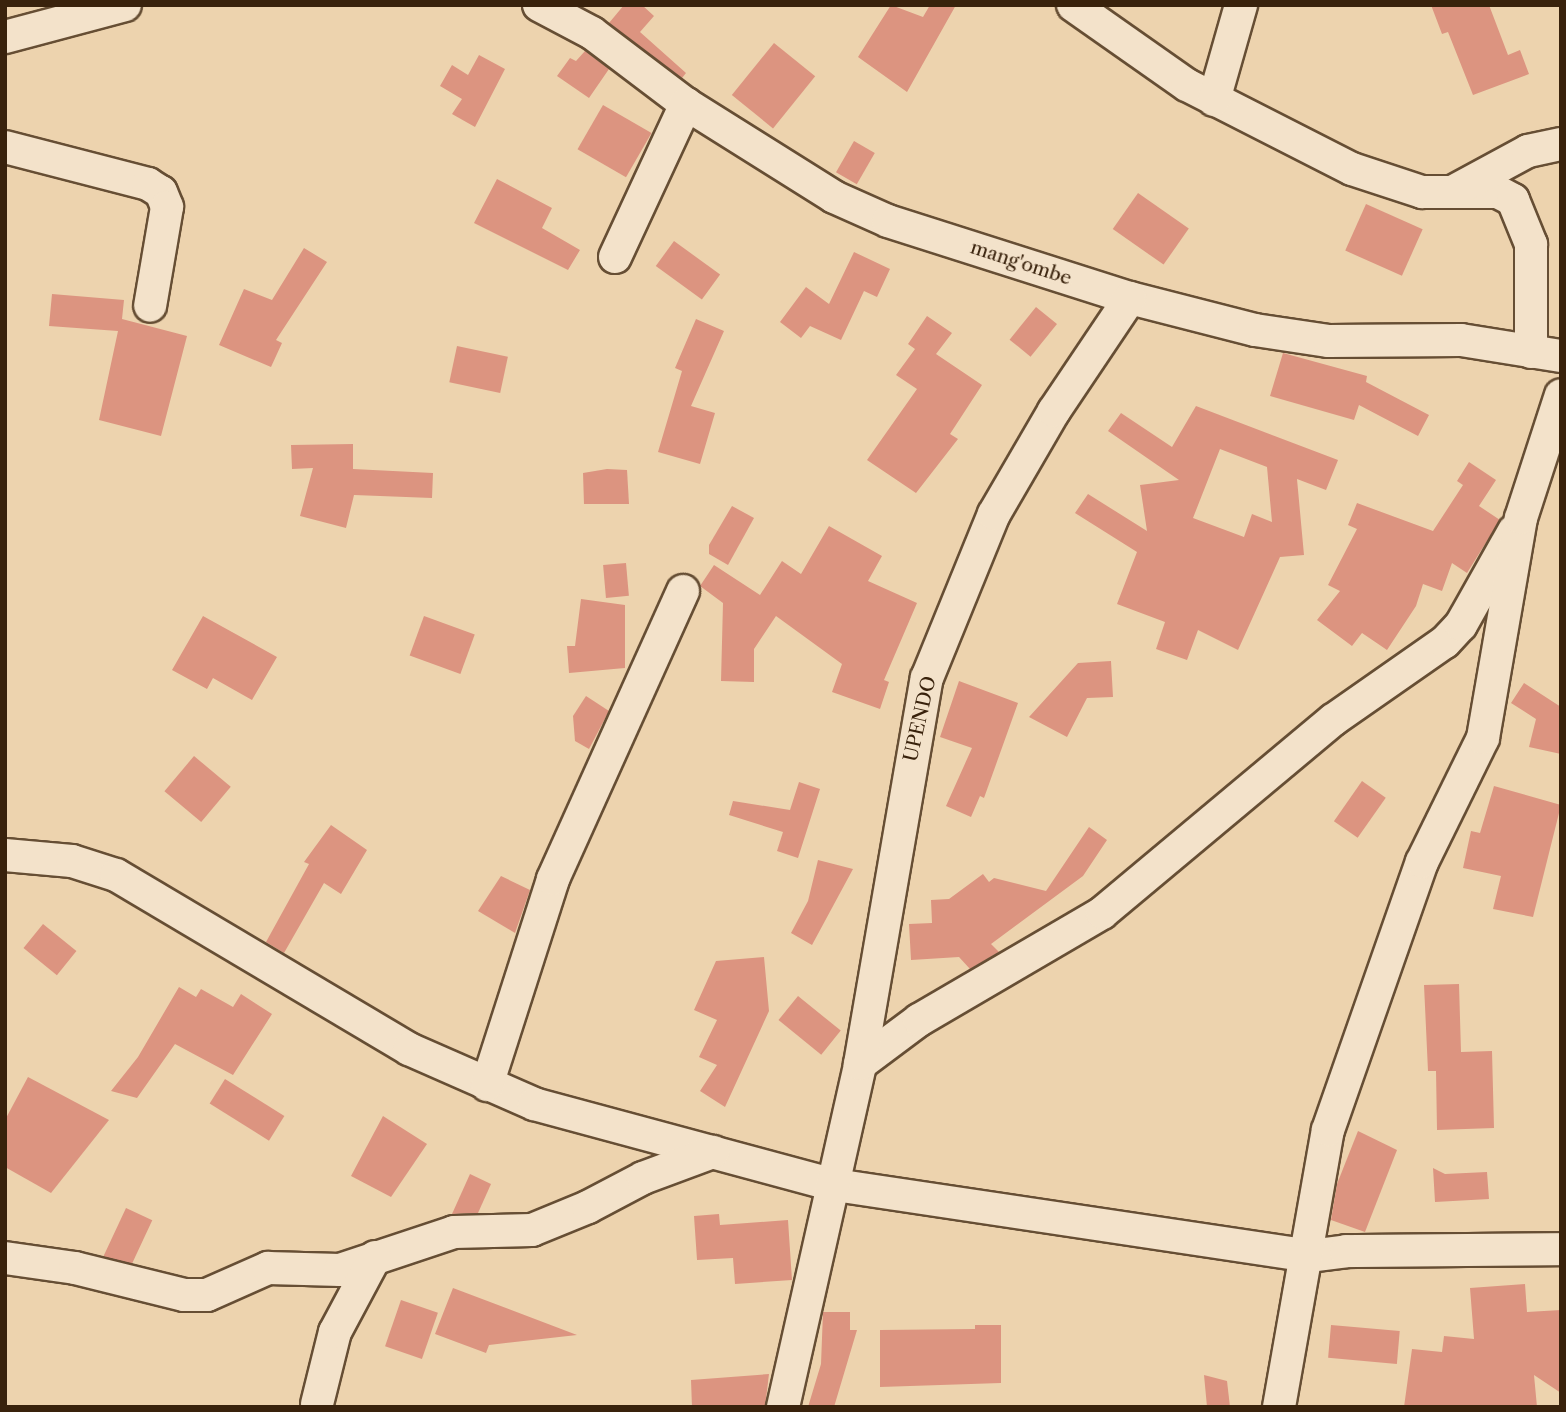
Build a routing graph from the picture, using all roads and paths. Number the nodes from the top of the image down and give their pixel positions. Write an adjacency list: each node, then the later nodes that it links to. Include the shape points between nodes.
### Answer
1 (125, 5): 5 (street)
2 (539, 5): 7 (street, mang'ombe, via 592,33)
3 (1073, 5): 6 (street, via 1134,52)
4 (1241, 5): 6 (street)
5 (5, 37)
6 (1214, 100): 10 (street, via 1394,186)
7 (686, 104): 11 (street); 12 (street, mang'ombe, via 834,198 888,221)
8 (1561, 144): 10 (street, via 1528,151)
9 (5, 148): 13 (street, via 148,184 161,192 167,207)
10 (1450, 194): 14 (street, via 1498,192 1518,204 1531,244)
11 (615, 257)
12 (1130, 298): 14 (street, mang'ombe, via 1302,339 1461,340); 19 (street, UPENDO, via 1054,411 994,514 927,678)
13 (150, 306)
14 (1546, 354)
15 (1561, 395): 16 (street)
16 (1521, 518): 19 (street, via 1461,625 1445,642 1333,720 1102,913 919,1020); 24 (street, via 1483,738 1422,862 1367,1011 1322,1154)
17 (683, 591): 20 (street, via 553,879)
18 (5, 855): 20 (street, via 72,861 116,875 409,1049)
19 (860, 1064): 22 (street, UPENDO)
20 (487, 1085): 21 (street, via 534,1104)
21 (713, 1152): 22 (street); 25 (street, via 643,1178 588,1208 532,1230 464,1231)
22 (835, 1185): 24 (street); 28 (street, UPENDO)
23 (1561, 1249): 24 (street, via 1346,1251)
24 (1308, 1256): 29 (street)
25 (375, 1257): 26 (street, via 340,1270 260,1270 199,1296); 27 (street, via 335,1332)
26 (5, 1258)
27 (317, 1404)
28 (783, 1407)
29 (1279, 1407)

